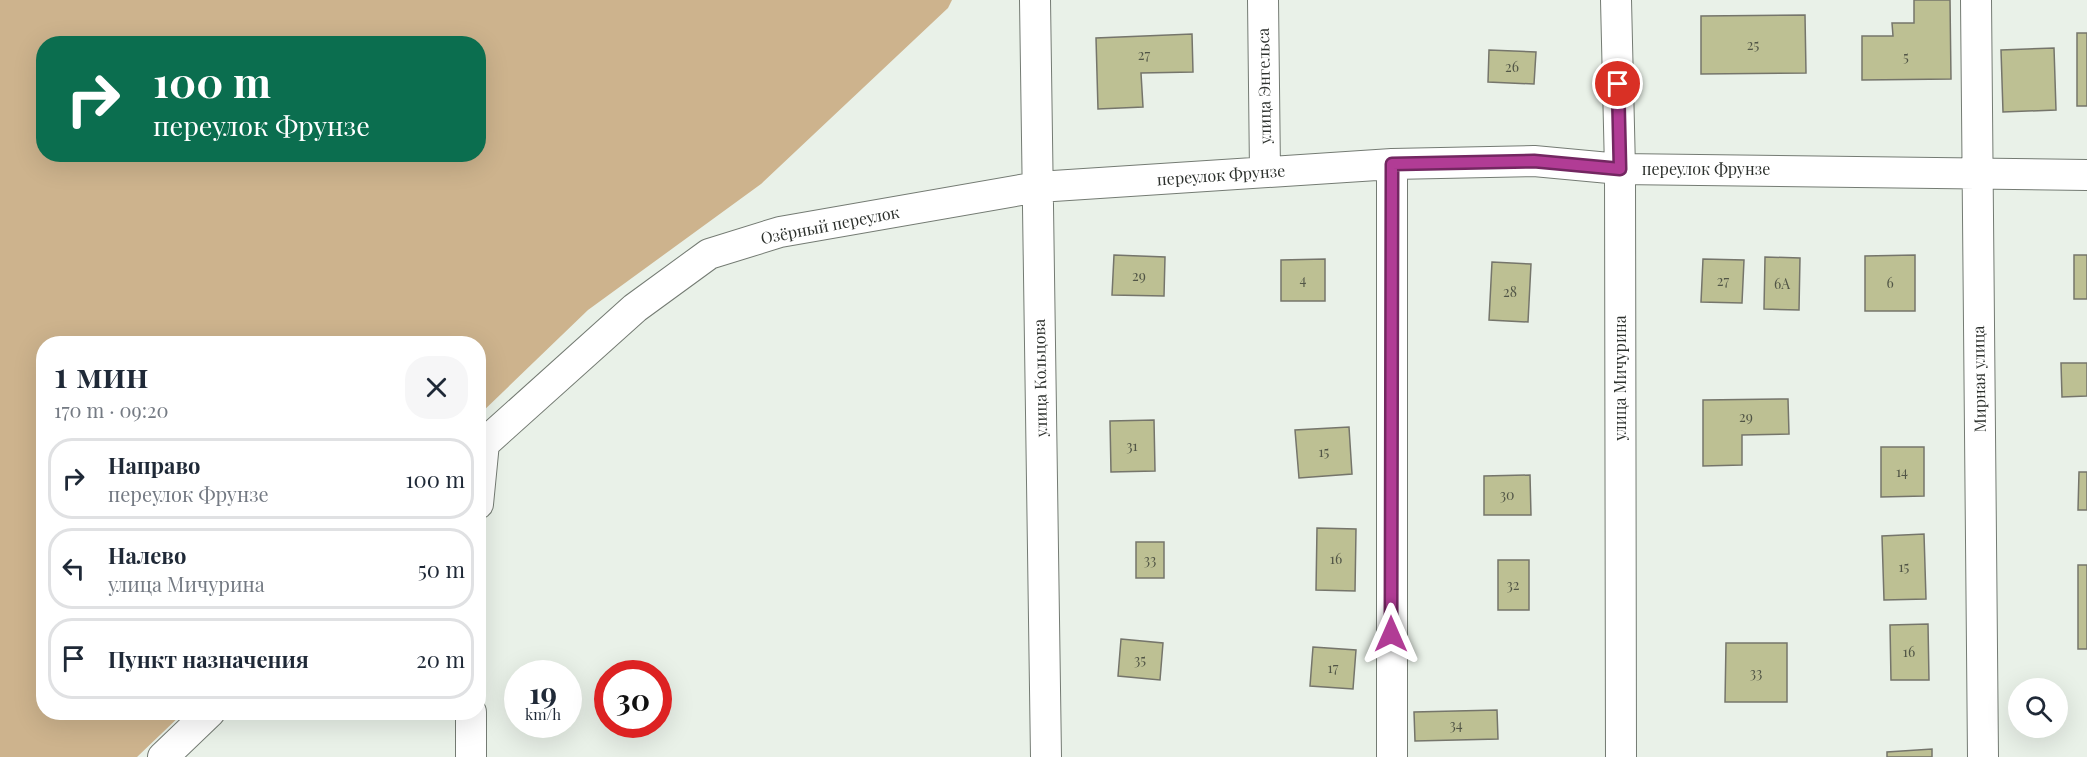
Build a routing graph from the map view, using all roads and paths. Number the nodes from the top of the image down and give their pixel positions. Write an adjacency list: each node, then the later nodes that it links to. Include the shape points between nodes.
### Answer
1 (1035, 0): 10 (street, улица Кольцова)
2 (1263, 0): 7 (street, улица Энгельса)
3 (1616, 0): 6 (street, улица Мичурина)
4 (1976, 0): 8 (street, Мирная улица)
5 (1392, 164): 6 (street, переулок Фрунзе, via 1534,161); 7 (street, переулок Фрунзе); 17 (street)
6 (1620, 169): 8 (street, переулок Фрунзе); 18 (street, улица Мичурина)
7 (1265, 172): 10 (street, переулок Фрунзе)
8 (1977, 175): 9 (street, переулок Фрунзе); 19 (street, Мирная улица)
9 (2087, 175)
10 (1038, 188): 11 (street, Озёрный переулок, via 780,232 709,254 635,308); 16 (street, улица Кольцова)
11 (486, 442)
12 (202, 720): 14 (street)
13 (471, 720): 15 (street)
14 (163, 757)
15 (471, 757)
16 (1046, 757)
17 (1392, 757)
18 (1621, 757)
19 (1983, 757)

